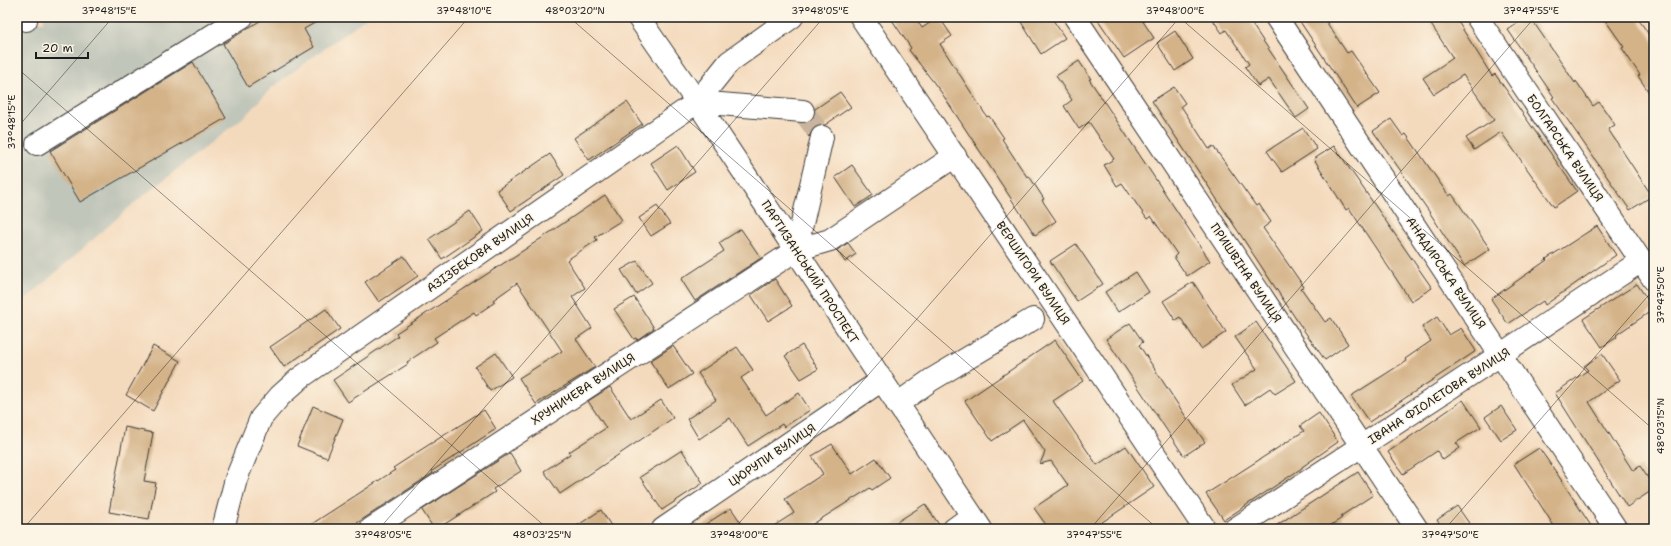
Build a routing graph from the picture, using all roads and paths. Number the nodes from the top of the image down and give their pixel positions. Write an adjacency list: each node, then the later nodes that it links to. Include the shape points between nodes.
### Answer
1 (242, 17): 11 (street)
2 (638, 17): 8 (street, ПАРТИЗАНСЬКИЙ ПРОСПЕКТ)
3 (792, 17): 8 (street, АЗІЗБЕКОВА ВУЛИЦЯ, via 730,62)
4 (861, 17): 12 (street, ВЕРШИГОРИ ВУЛИЦЯ)
5 (1075, 17): 20 (street, ПРИШВІНА ВУЛИЦЯ)
6 (1276, 17): 17 (street, АНАДИРСЬКА ВУЛИЦЯ)
7 (1477, 17): 14 (street, БОЛГАРСЬКА ВУЛИЦЯ)
8 (697, 102): 9 (street); 13 (street, ПАРТИЗАНСЬКИЙ ПРОСПЕКТ); 22 (street, АЗІЗБЕКОВА ВУЛИЦЯ, via 300,378 280,396 261,418 236,479)
9 (803, 111)
10 (822, 137): 13 (street)
11 (37, 144)
12 (955, 156): 13 (street, ХРУНИЧЕВА ВУЛИЦЯ, via 830,240); 26 (street, ВЕРШИГОРИ ВУЛИЦЯ)
13 (796, 250): 18 (street, ПАРТИЗАНСЬКИЙ ПРОСПЕКТ); 23 (street, ХРУНИЧЕВА ВУЛИЦЯ)
14 (1641, 261): 15 (street, БОЛГАРСЬКА ВУЛИЦЯ); 17 (street, ІВАНА ФІОЛЕТОВА ВУЛИЦЯ)
15 (1654, 280)
16 (1033, 319): 19 (street, via 931,380)
17 (1500, 355): 20 (street, ІВАНА ФІОЛЕТОВА ВУЛИЦЯ); 29 (street, АНАДИРСЬКА ВУЛИЦЯ)
18 (882, 380): 19 (street, ПАРТИЗАНСЬКИЙ ПРОСПЕКТ); 24 (street, ЦЮРУПИ ВУЛИЦЯ)
19 (897, 404): 21 (street, ПАРТИЗАНСЬКИЙ ПРОСПЕКТ)
20 (1362, 446): 27 (street, ІВАНА ФІОЛЕТОВА ВУЛИЦЯ); 28 (street, ПРИШВІНА ВУЛИЦЯ)
21 (976, 523): 25 (street)
22 (223, 529)
23 (371, 529)
24 (663, 529)
25 (954, 529)
26 (1205, 529)
27 (1235, 529)
28 (1417, 529)
29 (1616, 529)

